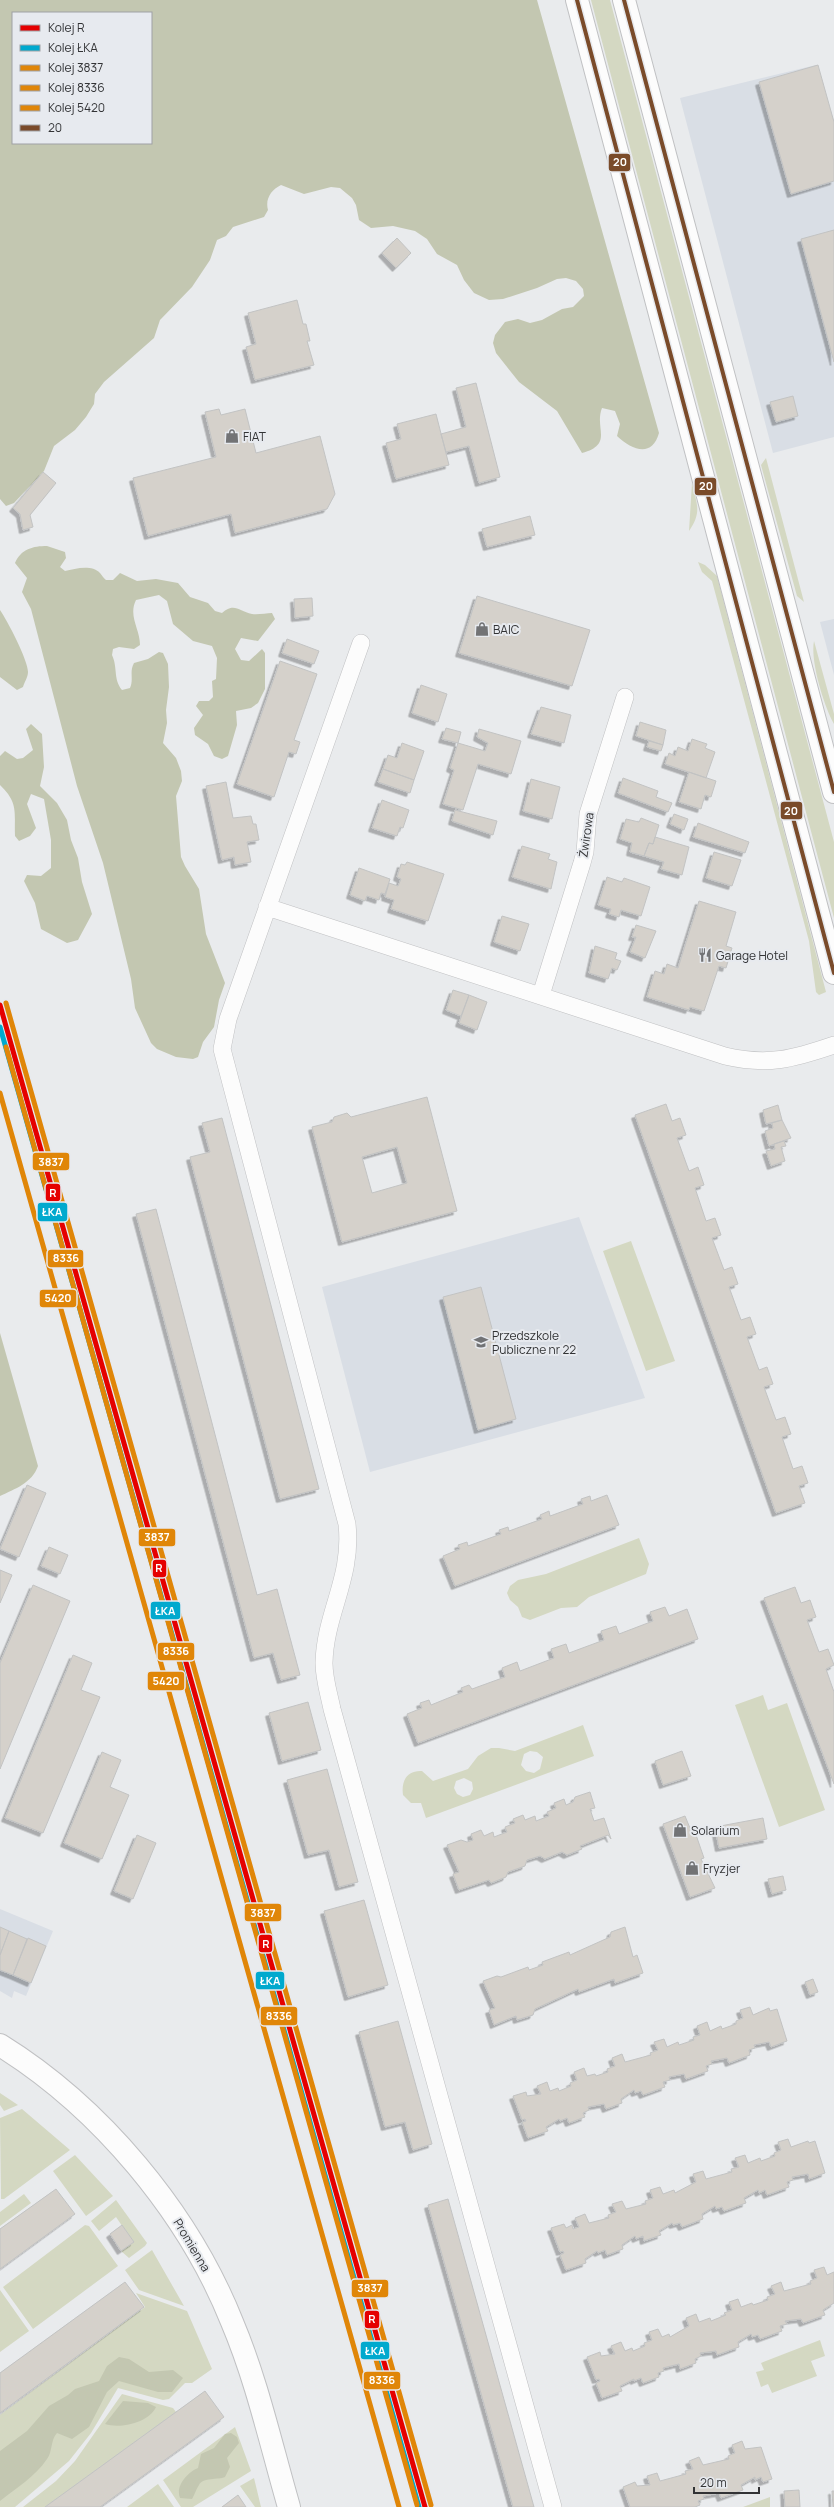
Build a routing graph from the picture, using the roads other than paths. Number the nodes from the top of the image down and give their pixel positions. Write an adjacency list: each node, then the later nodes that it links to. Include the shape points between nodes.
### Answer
1 (577, 0): 7 (main road)
2 (624, 0): 5 (main road)
3 (361, 643): 6 (street)
4 (625, 697): 8 (street, Żwirowa, via 588,814 584,858)
5 (834, 792)
6 (267, 907): 8 (street); 12 (street, via 228,1019 222,1050 347,1524 348,1558 329,1630 324,1664 326,1683 344,1757)
7 (834, 972)
8 (541, 995): 9 (street, via 700,1048 750,1061 788,1060)
9 (834, 1046)
10 (0, 2045): 11 (main road, Promienna, via 46,2076 75,2102 148,2181 187,2234 224,2303 239,2338)
11 (289, 2507)
12 (554, 2507)

